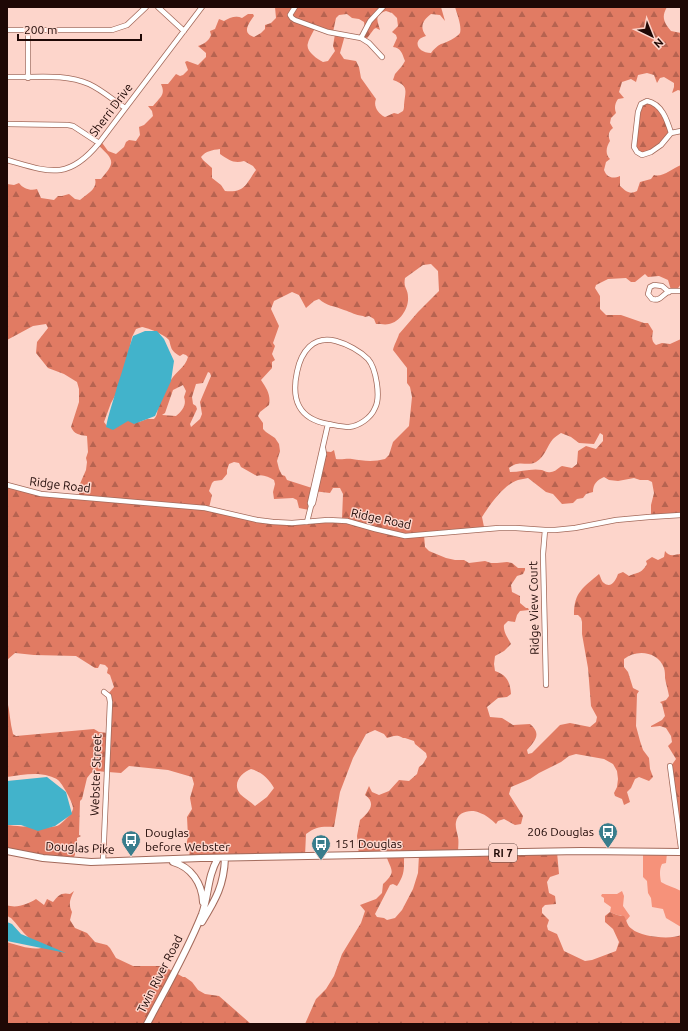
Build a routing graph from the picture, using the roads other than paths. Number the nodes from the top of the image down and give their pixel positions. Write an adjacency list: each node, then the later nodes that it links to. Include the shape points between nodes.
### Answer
1 (146, 7): 7 (street, via 127,25 117,29)
2 (158, 7): 8 (street)
3 (202, 7): 8 (street, Sherri Drive)
4 (295, 7): 9 (street, via 290,15 295,20 328,32)
5 (383, 7): 9 (street, via 370,21)
6 (7, 30): 7 (street)
7 (28, 31): 12 (street)
8 (184, 31): 13 (street, Sherri Drive)
9 (361, 38): 10 (street)
10 (382, 57)
11 (7, 77): 12 (street)
12 (28, 78): 13 (street, via 66,77 78,80 96,88)
13 (125, 108): 17 (street, Sherri Drive)
14 (7, 124): 17 (street, via 68,125)
15 (681, 131): 16 (street)
16 (671, 134): 16 (street, via 663,113 654,102 640,104 634,147 636,152 642,155 651,152)
17 (98, 143): 18 (street, Sherri Drive, via 84,160 53,171)
18 (7, 160)
19 (681, 290): 20 (street)
20 (669, 292)
21 (328, 424): 21 (street, via 348,427 362,423 376,408 378,399 373,367 368,359 336,341 323,340 314,343 300,359 294,392 296,401 304,413 317,422); 24 (street)
22 (7, 485): 24 (street, Ridge Road, via 41,494 205,508 273,522)
23 (681, 515): 25 (street, Ridge Road)
24 (307, 522): 25 (street, Ridge Road, via 347,521 405,536 499,528)
25 (545, 530): 26 (street, Ridge View Court, via 542,554)
26 (546, 685)
27 (104, 692): 35 (street, Webster Street, via 109,696 110,702)
28 (670, 766): 29 (street)
29 (681, 848)
30 (7, 851): 35 (main road, Douglas Pike / RI 7, via 53,859)
31 (681, 852): 33 (main road, Douglas Pike / RI 7, via 581,851)
32 (218, 858): 33 (main road, Douglas Pike / RI 7); 34 (main road, Douglas Pike / RI 7); 36 (main road, Twin River Road, via 210,875)
33 (225, 858): 37 (main road, Twin River Road, via 224,879)
34 (161, 860): 35 (main road, Douglas Pike / RI 7); 36 (main road, via 180,864 195,876 202,891)
35 (103, 862)
36 (203, 910): 37 (main road, Twin River Road)
37 (193, 934): 38 (main road, Twin River Road)
38 (147, 1024)

